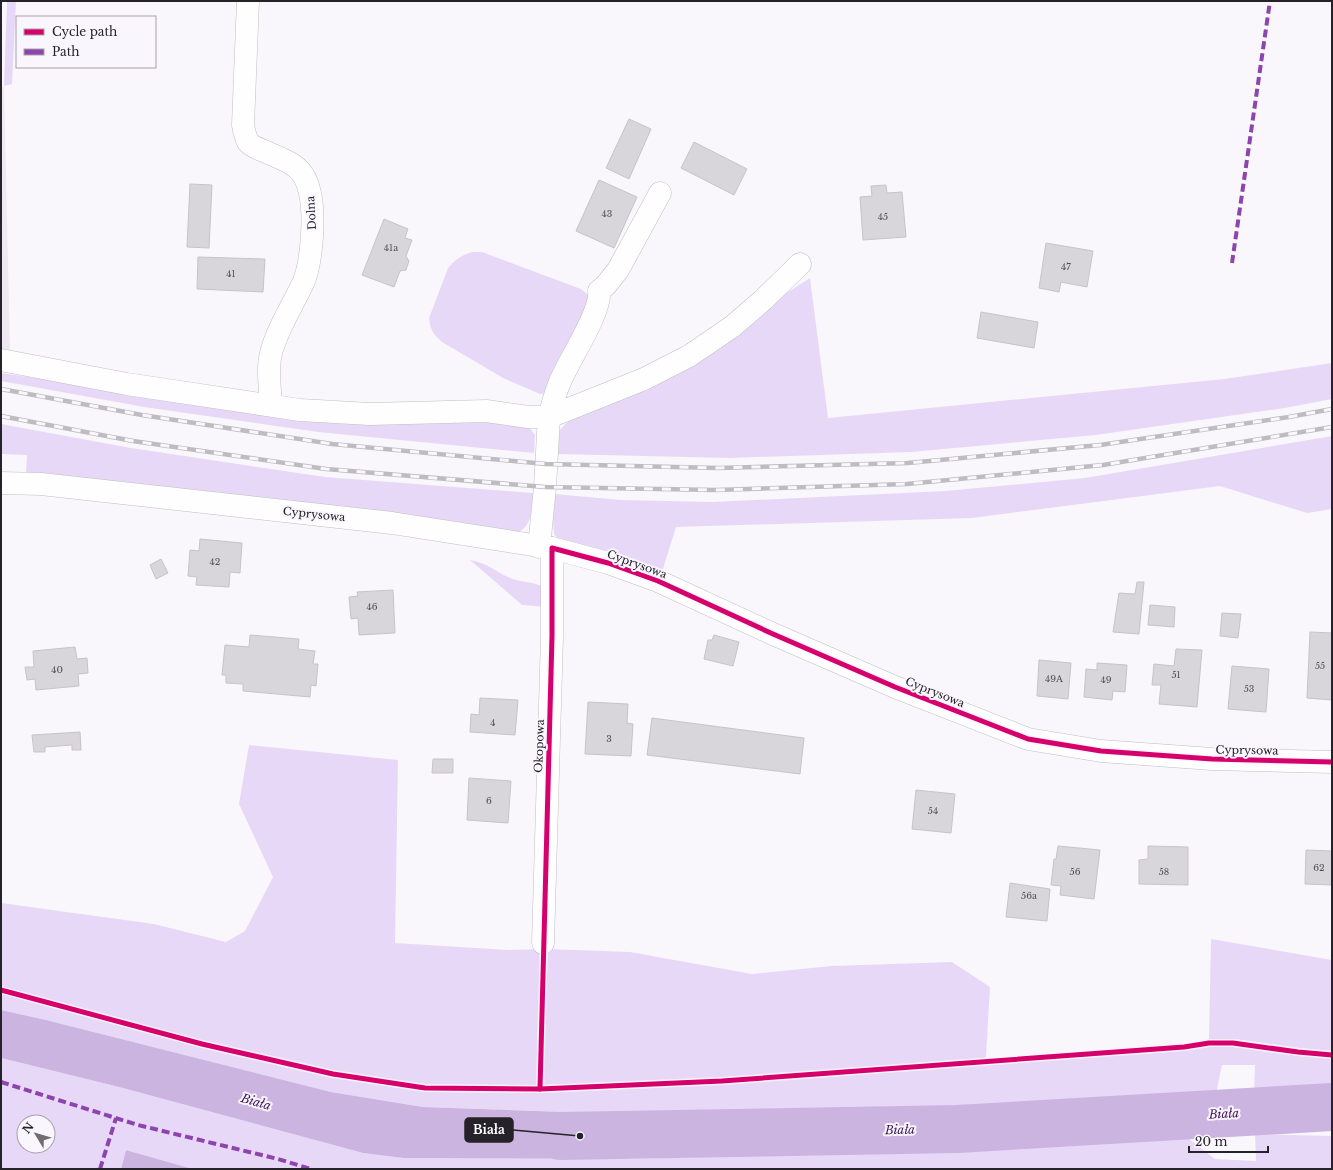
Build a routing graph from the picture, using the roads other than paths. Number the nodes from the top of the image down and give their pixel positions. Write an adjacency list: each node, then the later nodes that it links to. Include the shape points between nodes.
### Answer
1 (248, 1): 5 (street, Dolna, via 242,125 244,135 249,143 258,149 302,171 311,196 311,254 304,279 271,355)
2 (660, 193): 6 (street, Okopowa, via 618,270 599,291 600,299 595,312 560,382)
3 (800, 264): 6 (street, via 733,326 690,356 644,379)
4 (1, 360): 5 (street, via 127,384)
5 (271, 405): 6 (street, via 300,410 370,414 486,411)
6 (549, 417): 8 (street, Okopowa)
7 (1, 483): 8 (street, Cyprysowa, via 49,484 392,523)
8 (545, 547): 9 (street, Cyprysowa, via 608,563 658,581 895,687 1028,739 1109,751 1212,759); 10 (street, Okopowa, via 552,636)
9 (1332, 762)
10 (543, 943)

